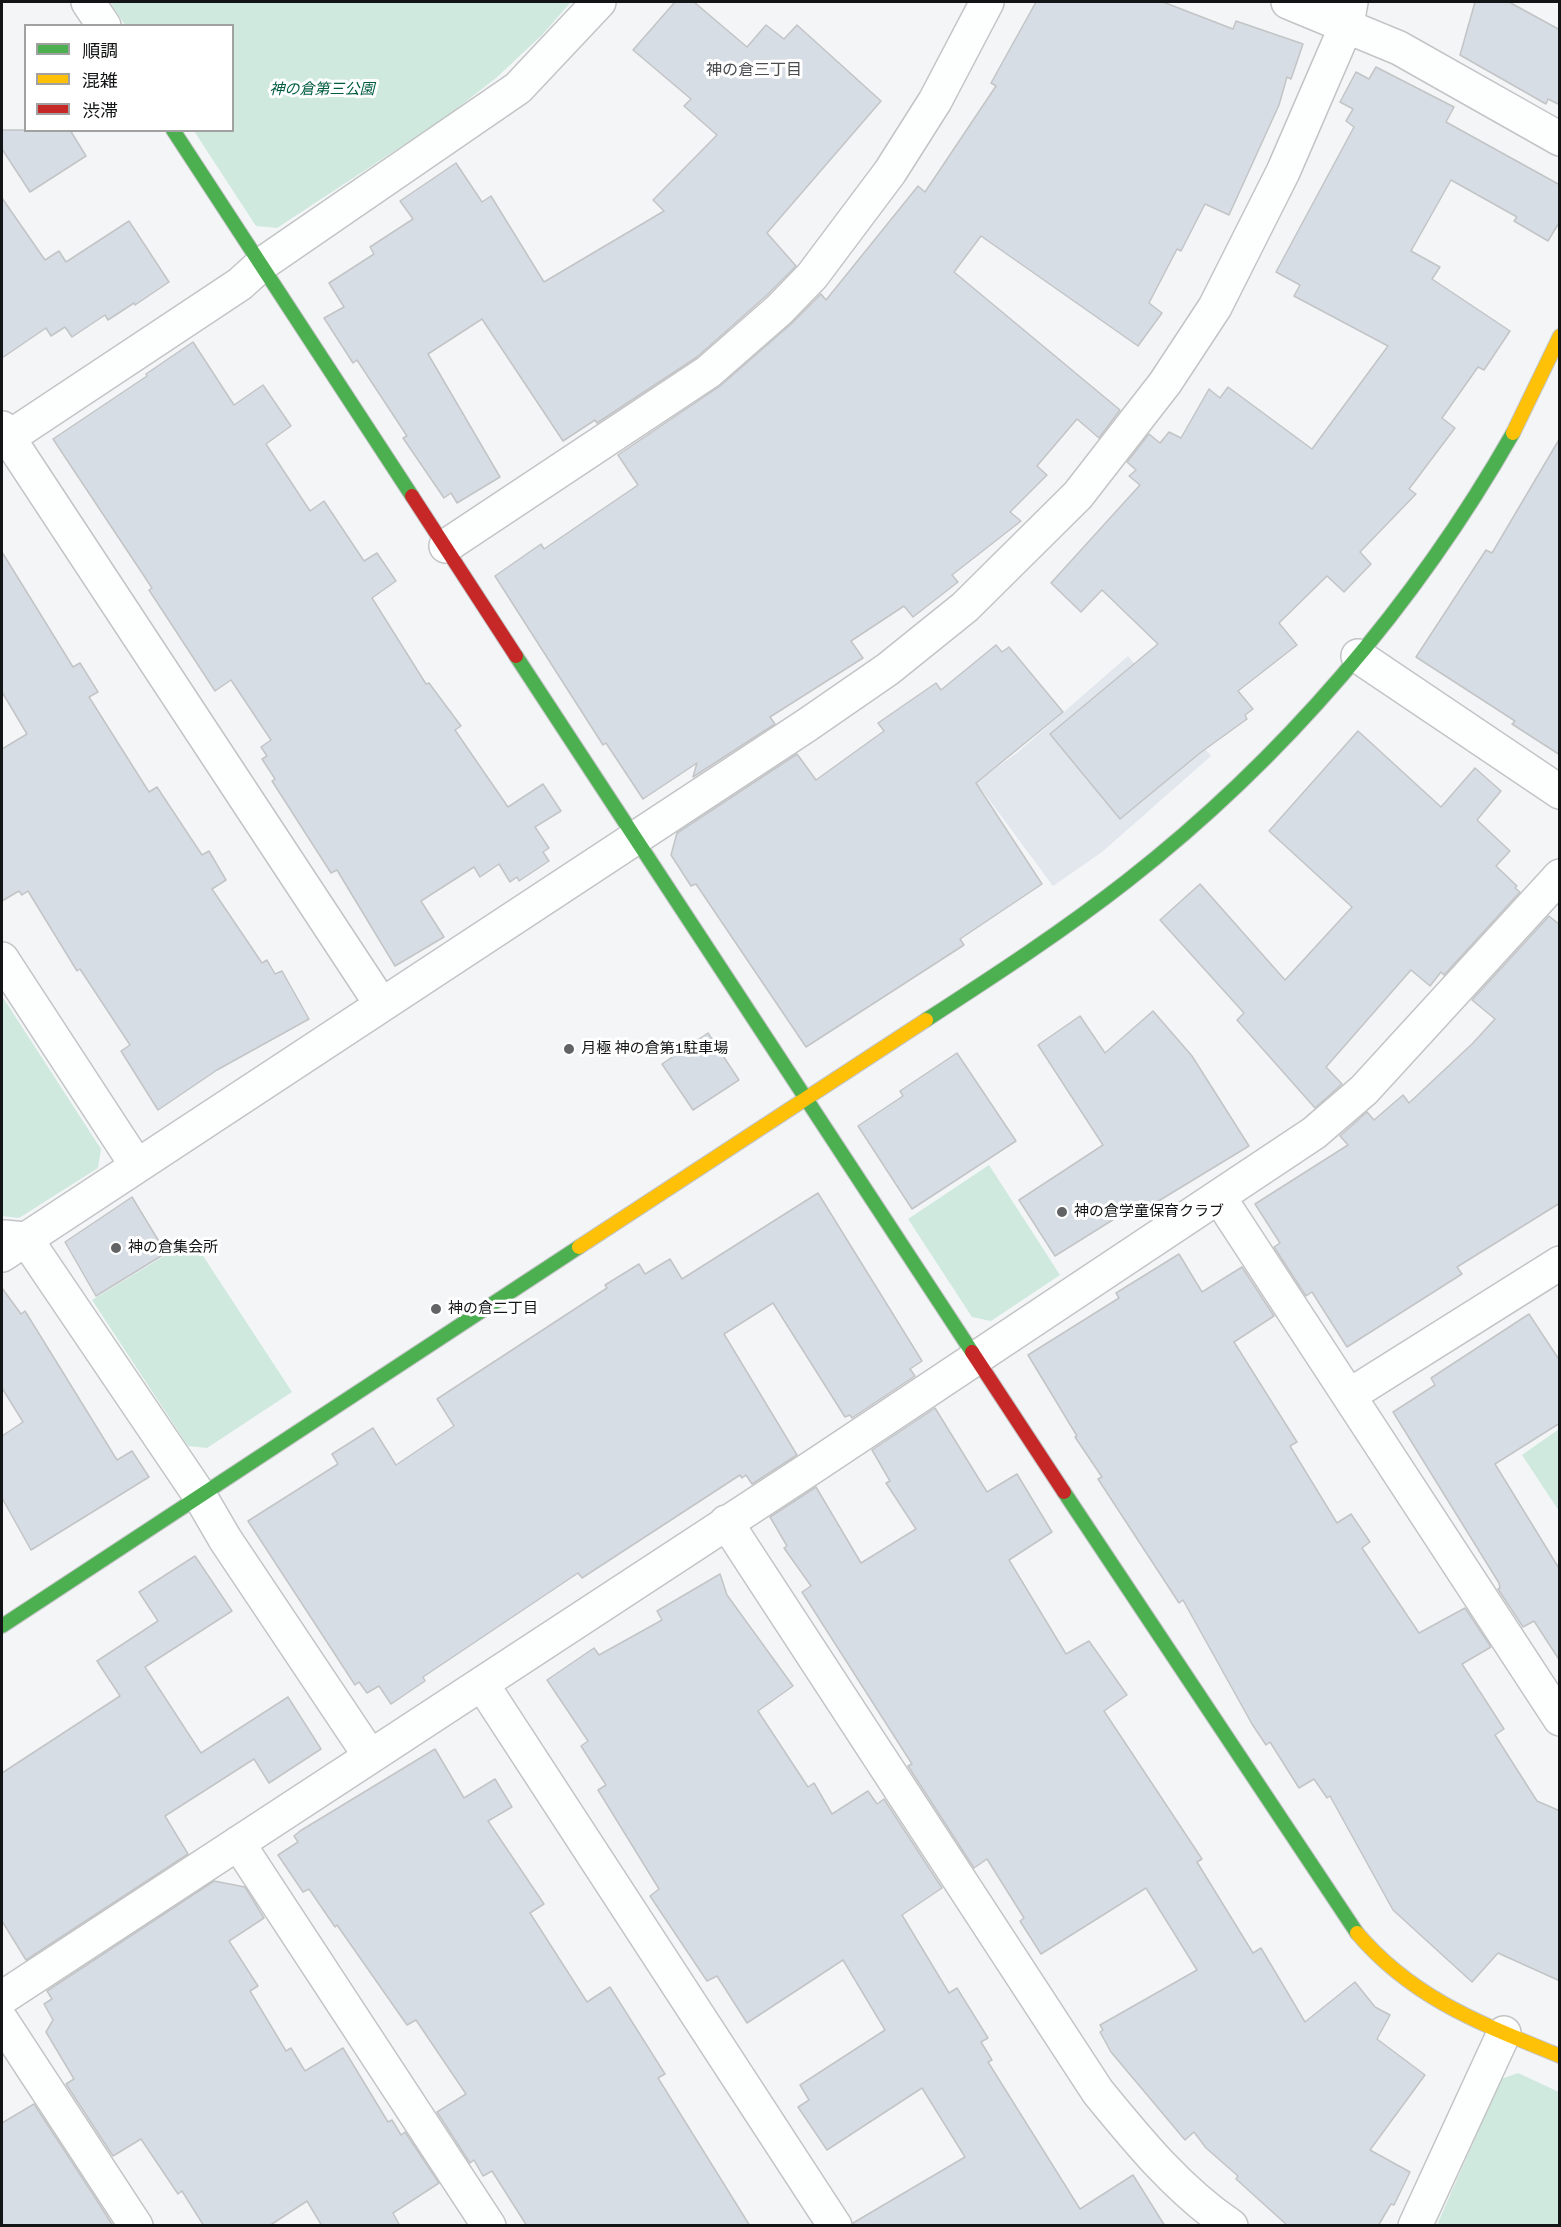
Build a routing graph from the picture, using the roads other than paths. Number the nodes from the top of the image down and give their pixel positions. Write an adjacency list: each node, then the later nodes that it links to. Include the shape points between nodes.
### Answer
1 (88, 2): 6 (street)
2 (599, 2): 9 (street, via 518,88)
3 (987, 2): 12 (street, via 935,101 890,172 812,276 779,310 708,372)
4 (1288, 2): 5 (street)
5 (1349, 13): 8 (street, via 1399,48); 15 (street, via 1283,172 1215,307 1165,382 1078,495 965,607 896,663)
6 (103, 24)
7 (174, 132): 9 (street)
8 (1560, 139)
9 (262, 264): 11 (street, via 240,284); 12 (street)
10 (1560, 336): 13 (street, via 1527,409 1464,514)
11 (4, 436): 18 (street)
12 (446, 546): 15 (street)
13 (1358, 656): 14 (street); 19 (street, via 1258,765 1148,864 981,984)
14 (1560, 792)
15 (635, 837): 18 (street); 19 (street)
16 (1560, 876): 21 (street, via 1364,1090 1314,1133)
17 (2, 959): 20 (street)
18 (381, 1004): 20 (street)
19 (805, 1097): 24 (street); 26 (street)
20 (137, 1166): 22 (street)
21 (1219, 1197): 24 (street); 25 (street)
22 (10, 1244): 26 (street)
23 (1560, 1263): 25 (street)
24 (977, 1357): 27 (street); 35 (street, via 1358,1934 1410,1984)
25 (1350, 1395): 30 (street)
26 (200, 1496): 28 (street); 31 (street)
27 (726, 1522): 29 (street); 40 (street, via 1098,2092 1142,2146)
28 (2, 1626)
29 (482, 1684): 31 (street); 39 (street)
30 (1560, 1719)
31 (370, 1756): 32 (street)
32 (238, 1843): 33 (street); 38 (street)
33 (2, 1998)
34 (2, 2021): 37 (street)
35 (1504, 2033): 36 (street); 41 (street)
36 (1560, 2056)
37 (136, 2226)
38 (489, 2226)
39 (835, 2226)
40 (1231, 2226)
41 (1414, 2226)

